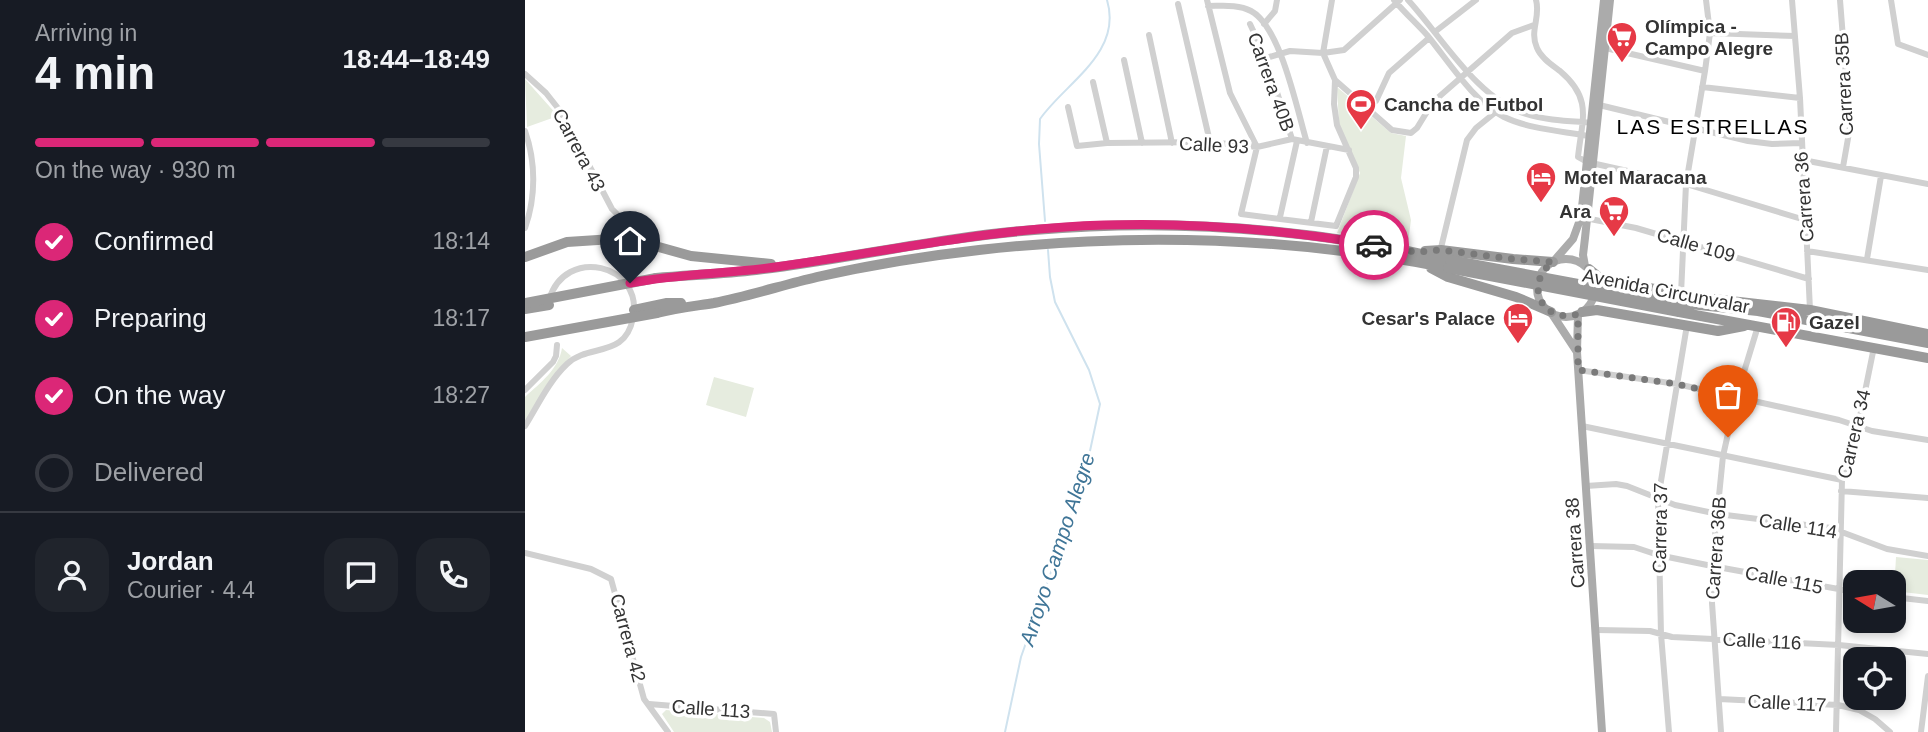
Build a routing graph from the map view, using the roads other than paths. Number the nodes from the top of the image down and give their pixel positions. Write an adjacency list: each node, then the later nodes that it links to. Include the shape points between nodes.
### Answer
1 (1277, 0): 16 (street, Carrera 40B)
2 (1332, 0): 25 (street)
3 (1408, 0): 18 (street)
4 (1476, 0): 18 (street)
5 (1536, 0): 17 (street)
6 (1604, 0): 23 (main road)
7 (1610, 0): 23 (main road)
8 (1706, 0): 19 (street)
9 (1792, 0): 21 (street, Carrera 36)
10 (1840, 0): 58 (street, Carrera 35B, via 1850,127)
11 (1891, 0): 26 (street, via 1898,44)
12 (1397, 1): 22 (street); 25 (street, via 1345,50)
13 (1207, 3): 16 (street, via 1242,7); 54 (street, via 1230,93)
14 (1178, 4): 47 (street)
15 (1250, 24): 27 (street, Carrera 40B)
16 (1264, 24): 24 (street)
17 (1534, 25): 29 (street, via 1512,33); 42 (street, via 1538,51 1578,89)
18 (1436, 31): 29 (street)
19 (1710, 33): 21 (street); 30 (street)
20 (1149, 35): 50 (street)
21 (1795, 36): 36 (street, Carrera 36)
22 (1429, 37): 32 (street); 40 (street, via 1389,73 1376,101)
23 (1602, 47): 30 (street); 38 (main road)
24 (1281, 53): 25 (street); 27 (street); 51 (street)
25 (1323, 53): 33 (street)
26 (1928, 55)
27 (1266, 58): 46 (street, Carrera 40B)
28 (1123, 61): 49 (street)
29 (1468, 71): 32 (street); 37 (street)
30 (1706, 71): 35 (street)
31 (525, 74): 68 (street, Carrera 43, via 561,112 613,209)
32 (1460, 77): 40 (street, via 1433,102 1411,133 1392,130); 41 (street)
33 (1335, 80): 40 (street); 55 (street, via 1337,125)
34 (1093, 82): 48 (street)
35 (1702, 86): 36 (street); 43 (street)
36 (1800, 98): 52 (street, Carrera 36)
37 (1505, 105): 41 (street); 42 (street, via 1529,115)
38 (1596, 105): 42 (main road); 43 (street)
39 (1068, 107): 48 (street, Calle 93, via 1077,146)
40 (1367, 108)
41 (1496, 112): 45 (street, via 1523,124); 70 (street, via 1467,140)
42 (1590, 122): 45 (main road); 45 (street)
43 (1695, 130): 52 (street, via 1772,144); 60 (street)
44 (525, 131): 66 (street, Carrera 43, via 533,173)
45 (1588, 136): 57 (main road); 57 (street, via 1578,157)
46 (1295, 140): 51 (street, Calle 93); 54 (street, Calle 93); 62 (street, Carrera 40B)
47 (1210, 142): 50 (street, Calle 93); 54 (street, Calle 93)
48 (1107, 143): 49 (street, Calle 93)
49 (1142, 143): 50 (street, Calle 93)
50 (1172, 143)
51 (1307, 143): 53 (street, Calle 93)
52 (1801, 143): 56 (street, Carrera 36)
53 (1327, 146): 55 (street, Calle 93); 65 (street)
54 (1257, 147): 62 (street, via 1241,214)
55 (1349, 150): 65 (street, via 1356,177 1336,226)
56 (1803, 160): 58 (street); 64 (street, Carrera 36)
57 (1590, 162): 60 (street); 63 (main road)
58 (1843, 167): 59 (street)
59 (1881, 176): 61 (street); 72 (street)
60 (1685, 184): 64 (street); 67 (street)
61 (1928, 184)
62 (1280, 217): 65 (street)
63 (1584, 218): 67 (street, Calle 109); 73 (main road); 77 (main road)
64 (1805, 220): 69 (street, Carrera 36)
65 (1311, 222)
66 (525, 228)
67 (1681, 243): 79 (street, Calle 109); 82 (street)
68 (668, 250): 71 (highway, via 641,242 599,239 558,244); 76 (highway)
69 (1807, 251): 72 (street); 79 (street, Carrera 36)
70 (1440, 253): 73 (highway); 75 (highway, Avenida Circunvalar); 76 (highway, Avenida Circunvalar, via 1235,228 1103,225 976,236)
71 (525, 257)
72 (1867, 259): 78 (street)
73 (1553, 262): 77 (main road, via 1570,259); 89 (main road, via 1542,272 1538,287 1541,301)
74 (1422, 263): 75 (highway, Avenida Circunvalar); 84 (highway, Avenida Circunvalar, via 1205,239 1099,240 927,258); 89 (highway, via 1448,277)
75 (1449, 264): 82 (highway, Avenida Circunvalar, bridge)
76 (786, 266): 81 (highway, Avenida Circunvalar, bridge, via 656,278)
77 (1587, 267): 82 (highway, via 1607,280); 90 (main road, via 1595,292)
78 (1928, 270)
79 (1809, 279): 88 (street, Carrera 36)
80 (1704, 298): 82 (highway); 85 (highway); 88 (highway)
81 (525, 303)
82 (1680, 303): 85 (highway, Avenida Circunvalar); 92 (highway, Avenida Circunvalar)
83 (549, 305): 86 (highway); 87 (street, via 561,278 594,266 625,282)
84 (690, 305): 87 (highway, via 675,302); 94 (highway, Avenida Circunvalar, bridge)
85 (1722, 307): 95 (highway, Avenida Circunvalar)
86 (525, 309)
87 (634, 310): 104 (street, via 630,327 619,342 604,351 586,352 566,365)
88 (1810, 310): 93 (highway)
89 (1551, 312): 90 (main road, via 1564,317); 98 (main road, Carrera 38)
90 (1580, 313): 91 (highway, via 1597,310); 98 (main road, Carrera 38)
91 (1687, 325): 92 (highway, via 1718,331); 101 (street, Carrera 37)
92 (1753, 325): 97 (highway, Avenida Circunvalar); 103 (street, Carrera 36B)
93 (1928, 334)
94 (525, 337)
95 (1928, 343)
96 (557, 345): 102 (street, via 553,362)
97 (1874, 347): 99 (highway, Avenida Circunvalar); 106 (street, Carrera 34)
98 (1577, 352): 100 (main road, Carrera 38)
99 (1928, 358)
100 (1578, 370): 101 (street); 105 (main road, Carrera 38)
101 (1677, 384): 103 (street); 108 (street, Carrera 37)
102 (525, 390)
103 (1736, 398): 106 (street); 109 (street, Carrera 36B)
104 (525, 426)
105 (1582, 426): 108 (street); 111 (main road, Carrera 38)
106 (1858, 426): 107 (street); 110 (street, Carrera 34)
107 (1928, 440)
108 (1667, 445): 109 (street); 114 (street, Carrera 37)
109 (1723, 456): 110 (street); 115 (street, Carrera 36B)
110 (1842, 480): 112 (street, Carrera 34)
111 (1586, 486): 114 (street, Calle 114, via 1627,486); 117 (main road, Carrera 38)
112 (1841, 491): 113 (street); 116 (street, Carrera 34)
113 (1928, 498)
114 (1658, 499): 115 (street, Calle 114); 119 (street, Carrera 37)
115 (1718, 514): 116 (street, Calle 114); 121 (street, Carrera 36B)
116 (1842, 531): 120 (street, Calle 114, via 1887,550); 122 (street, Carrera 34)
117 (1591, 546): 119 (street, Calle 115, via 1634,547); 126 (main road, Carrera 38)
118 (525, 553): 133 (street, Carrera 42, via 611,579)
119 (1658, 555): 121 (street, Calle 115); 127 (street, Carrera 37)
120 (1928, 556)
121 (1712, 566): 122 (street, Calle 115); 128 (street, Carrera 36B)
122 (1840, 591): 123 (street, Calle 115); 129 (street, Carrera 34)
123 (1843, 591)
124 (1906, 598): 125 (street)
125 (1928, 601)
126 (1597, 631): 127 (street, Calle 116); 138 (main road, Carrera 38)
127 (1661, 634): 128 (street, Calle 116); 139 (street, Carrera 37)
128 (1714, 638): 129 (street, Calle 116); 132 (street, Carrera 36B)
129 (1839, 645): 130 (street, Calle 116); 134 (street, Carrera 34)
130 (1928, 654)
131 (1928, 676): 135 (street)
132 (1719, 699): 134 (street, Calle 117); 140 (street, Carrera 36B)
133 (649, 704): 136 (street, Carrera 42); 137 (street, Calle 113, via 774,714)
134 (1838, 705): 141 (street, Carrera 34); 142 (street, Calle 117, via 1859,710)
135 (1926, 714): 143 (street)
136 (669, 732)
137 (776, 732)
138 (1602, 732)
139 (1669, 732)
140 (1721, 732)
141 (1836, 732)
142 (1890, 732)
143 (1921, 732)

